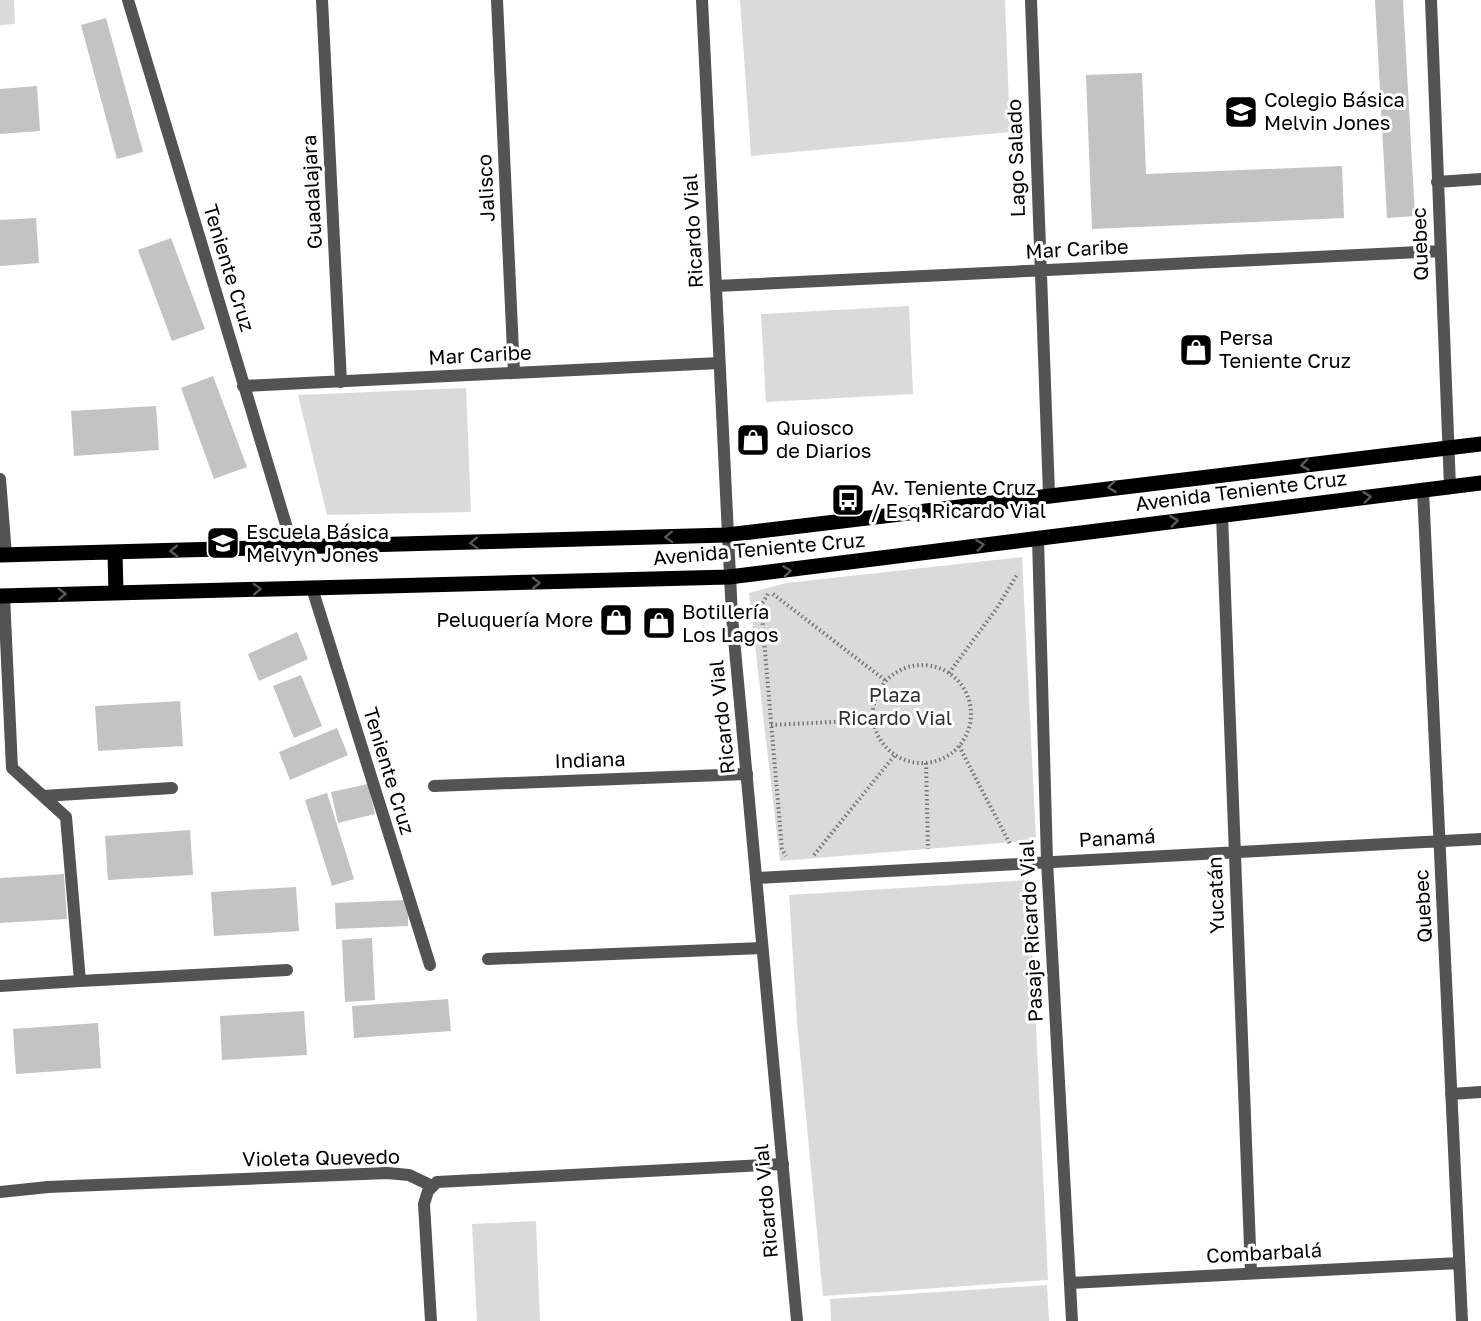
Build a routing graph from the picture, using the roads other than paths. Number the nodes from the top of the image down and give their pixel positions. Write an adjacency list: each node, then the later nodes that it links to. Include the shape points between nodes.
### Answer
1 (128, 0): 15 (street, Teniente Cruz)
2 (322, 0): 14 (street, Guadalajara)
3 (497, 0): 13 (street, Jalisco)
4 (702, 0): 11 (street, Ricardo Vial)
5 (1030, 0): 10 (street, Lago Salado)
6 (1431, 0): 8 (street, Quebec)
7 (1481, 179): 8 (street)
8 (1437, 182): 9 (street, Quebec)
9 (1440, 251): 10 (street, Mar Caribe); 17 (street, Quebec)
10 (1040, 270): 11 (street, Mar Caribe); 22 (street, Lago Salado)
11 (716, 285): 12 (street, Ricardo Vial)
12 (719, 363): 13 (street, Mar Caribe); 24 (street, Ricardo Vial)
13 (514, 373): 14 (street, Mar Caribe)
14 (341, 382): 15 (street, Mar Caribe)
15 (243, 386): 26 (street, Teniente Cruz)
16 (1481, 444): 17 (main road, Avenida Teniente Cruz)
17 (1447, 448): 20 (street, Quebec); 22 (main road, Avenida Teniente Cruz, one-way to 22)
18 (0, 479): 28 (street)
19 (1481, 483): 20 (main road, Avenida Teniente Cruz)
20 (1450, 487): 21 (main road, Avenida Teniente Cruz)
21 (1423, 490): 23 (main road, Avenida Teniente Cruz, one-way to 21); 38 (street, Quebec)
22 (1049, 494): 24 (main road, Avenida Teniente Cruz)
23 (1222, 515): 25 (main road, Avenida Teniente Cruz, one-way to 23); 39 (street, Yucatán)
24 (727, 535): 26 (main road, Avenida Teniente Cruz, one-way to 26); 29 (street, Ricardo Vial)
25 (1038, 538): 29 (main road, Avenida Teniente Cruz, one-way to 25); 40 (street, Pasaje Ricardo Vial)
26 (293, 548): 27 (main road, Avenida Teniente Cruz, one-way to 27)
27 (115, 552): 28 (main road, Avenida Teniente Cruz); 31 (main road)
28 (3, 555)
29 (729, 577): 30 (main road, Avenida Teniente Cruz, one-way to 29); 33 (street, Ricardo Vial)
30 (312, 588): 31 (main road, Avenida Teniente Cruz, one-way to 30); 44 (street, Teniente Cruz)
31 (116, 593): 32 (main road, Avenida Teniente Cruz, one-way to 31)
32 (2, 596): 36 (street, via 12,768)
33 (747, 774): 34 (street, Indiana); 41 (street, Ricardo Vial)
34 (434, 786)
35 (172, 788): 36 (street)
36 (43, 796): 46 (street, via 66,817)
37 (1481, 839): 38 (street, Panamá)
38 (1439, 842): 39 (street, Panamá); 49 (street, Quebec)
39 (1233, 851): 40 (street, Panamá); 54 (street, Yucatán)
40 (1047, 861): 41 (street, Panamá); 55 (street, Pasaje Ricardo Vial)
41 (756, 878): 42 (street, Ricardo Vial)
42 (762, 948): 43 (street); 50 (street, Ricardo Vial)
43 (488, 959)
44 (430, 965)
45 (286, 970): 46 (street)
46 (80, 981): 47 (street)
47 (0, 986)
48 (1481, 1092): 49 (street)
49 (1451, 1094): 53 (street, Quebec)
50 (783, 1164): 51 (street, via 444,1180); 57 (street, Ricardo Vial)
51 (432, 1186): 52 (street, Violeta Quevedo, via 409,1175 387,1173 60,1186); 56 (street, via 424,1204)
52 (0, 1192)
53 (1459, 1263): 54 (street, Combarbalá); 59 (street, Quebec)
54 (1251, 1274): 55 (street, Combarbalá)
55 (1070, 1283): 58 (street, Pasaje Ricardo Vial)
56 (430, 1321)
57 (797, 1321)
58 (1072, 1321)
59 (1462, 1321)

